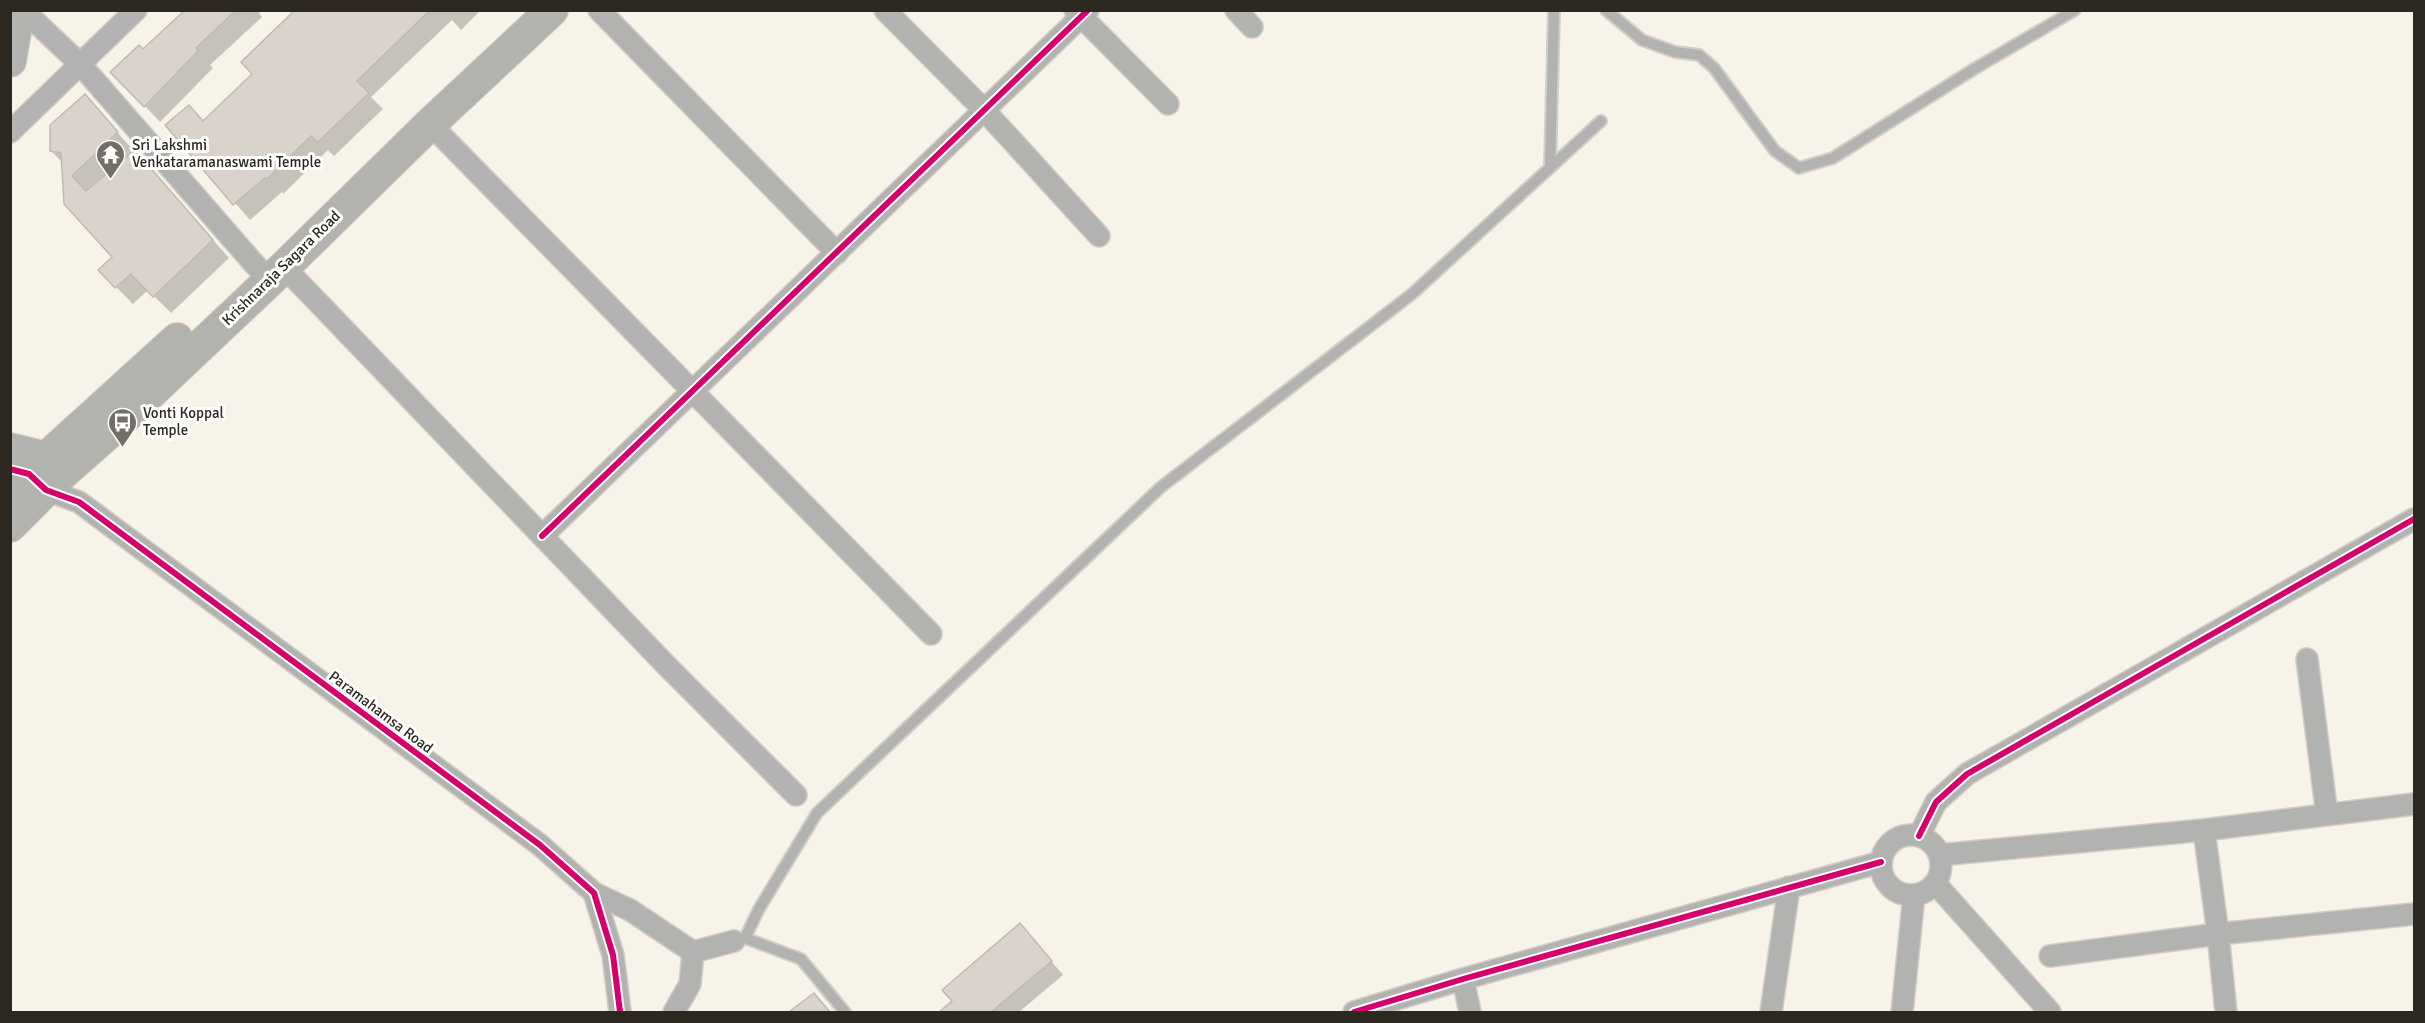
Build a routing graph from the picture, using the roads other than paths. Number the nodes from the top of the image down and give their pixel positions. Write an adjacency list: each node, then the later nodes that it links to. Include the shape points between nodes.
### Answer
1 (21, 10): 13 (main road); 14 (street)
2 (136, 10): 14 (street)
3 (520, 10): 23 (main road, Krishnaraja Sagara Road, via 358,165)
4 (552, 10): 18 (main road, Krishnaraja Sagara Road)
5 (599, 10): 22 (street)
6 (885, 10): 16 (street)
7 (1236, 10): 12 (street)
8 (1554, 10): 20 (lane)
9 (1606, 10): 10 (lane, via 1642,40 1675,52 1699,55 1714,68 1775,151 1799,168 1833,158)
10 (2075, 10)
11 (1082, 13): 15 (street); 16 (street)
12 (1252, 27)
13 (10, 61)
14 (81, 65): 19 (street); 23 (street)
15 (1168, 105)
16 (985, 111): 21 (street); 22 (street)
17 (1601, 121): 20 (lane)
18 (430, 124): 23 (main road, Krishnaraja Sagara Road); 24 (street)
19 (10, 132)
20 (1550, 167): 45 (lane, via 1412,294 1161,487 825,805)
21 (1099, 236)
22 (837, 253): 24 (street)
23 (270, 272): 26 (main road, Krishnaraja Sagara Road); 29 (street)
24 (693, 391): 29 (street); 30 (street)
25 (10, 449): 26 (main road)
26 (34, 477): 28 (main road, Krishnaraja Sagara Road); 41 (street, Paramahamsa Road, via 79,502 540,845)
27 (2415, 519): 36 (street, via 1967,774 1936,802)
28 (10, 526)
29 (542, 536): 32 (street)
30 (931, 634)
31 (2307, 659): 34 (street)
32 (796, 795)
33 (2415, 804): 34 (street)
34 (2327, 815): 35 (street)
35 (2204, 830): 37 (street); 44 (street)
36 (1919, 836): 37 (street, via 1931,843); 38 (street, via 1906,835 1894,840 1885,849)
37 (1939, 855): 39 (street, via 1941,870)
38 (1881, 862): 40 (street); 42 (street, via 1884,879 1890,886)
39 (1935, 883): 42 (street); 56 (street)
40 (1789, 887): 48 (street); 54 (street)
41 (594, 893): 46 (street, via 630,910); 49 (street, via 613,955)
42 (1914, 895): 55 (street)
43 (2415, 914): 44 (street)
44 (2218, 934): 47 (street); 57 (street)
45 (739, 940): 46 (street); 51 (lane, via 801,959)
46 (693, 952): 50 (street, via 690,984)
47 (2050, 956)
48 (1463, 979): 52 (street); 53 (street)
49 (620, 1012)
50 (674, 1012)
51 (845, 1012)
52 (1354, 1012)
53 (1470, 1012)
54 (1772, 1012)
55 (1902, 1012)
56 (2050, 1012)
57 (2226, 1012)

